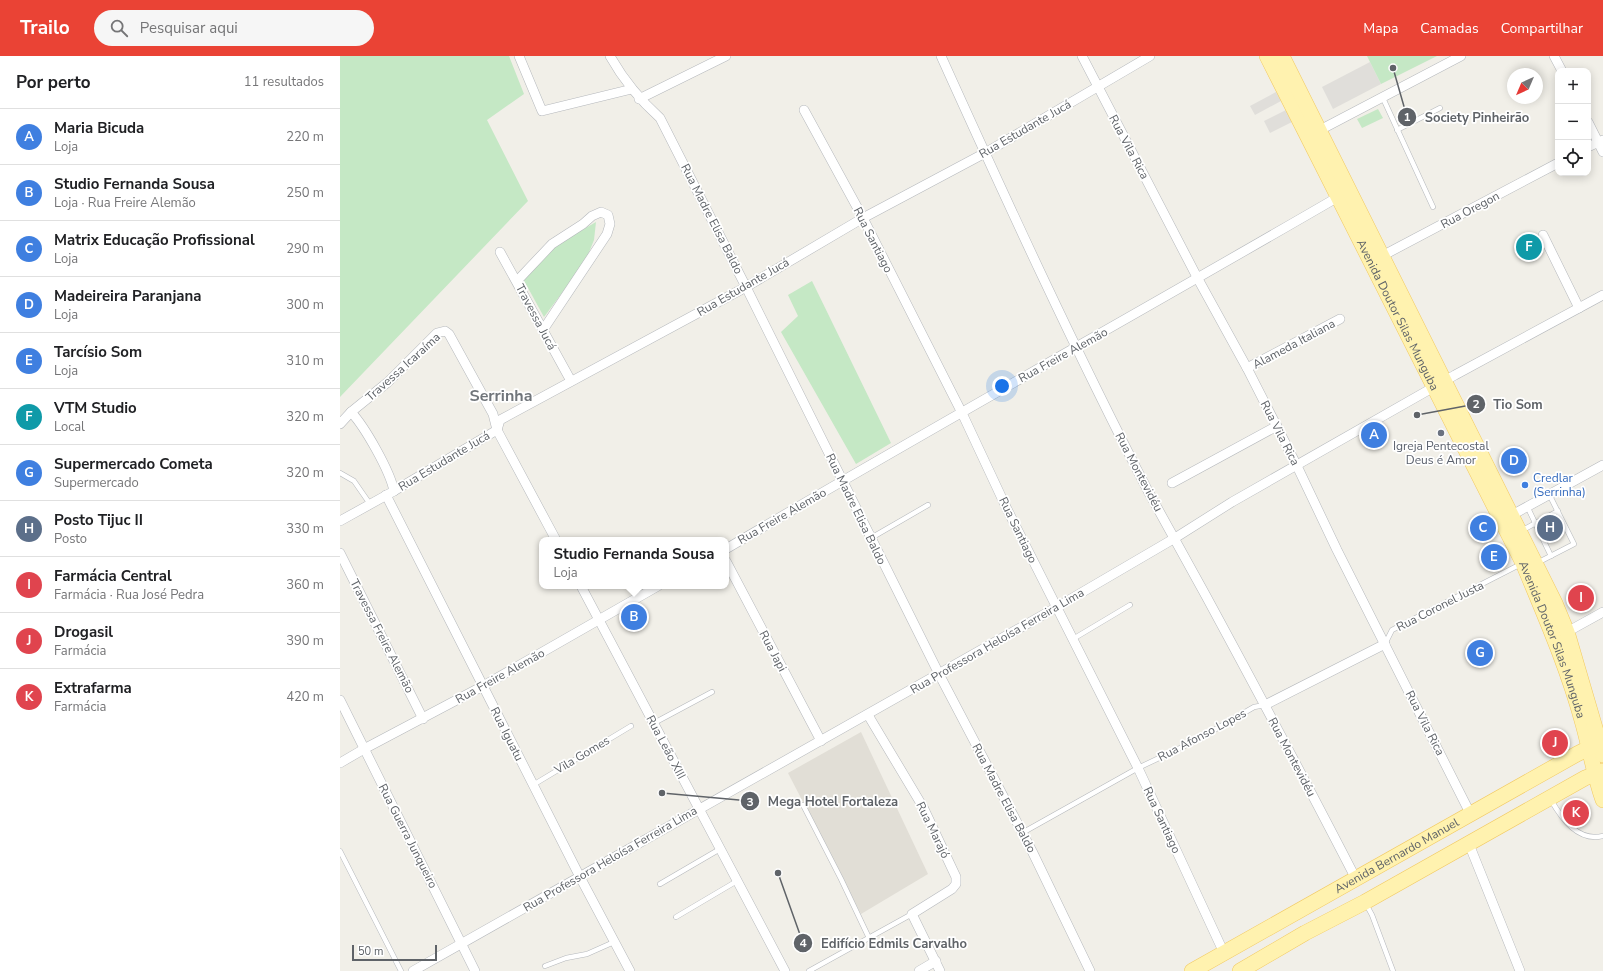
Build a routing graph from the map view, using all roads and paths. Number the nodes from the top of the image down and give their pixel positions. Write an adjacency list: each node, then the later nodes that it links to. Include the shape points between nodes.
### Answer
1 (519, 56): 13 (street, via 542,111)
2 (610, 56): 13 (street, Rua Madre Elisa Baldo)
3 (726, 56): 15 (street)
4 (941, 56): 23 (street, Rua Montevidéu)
5 (1082, 56): 12 (street, Rua Vila Rica)
6 (1150, 56): 12 (street, Rua Estudante Jucá)
7 (1268, 56): 26 (main road, Avenida Doutor Silas Munguba)
8 (1282, 56): 19 (main road, Avenida Doutor Silas Munguba)
9 (1461, 56): 14 (street)
10 (1554, 56): 11 (street)
11 (1560, 68)
12 (1097, 87): 23 (street, Rua Estudante Jucá); 32 (street, Rua Vila Rica)
13 (632, 89): 15 (street, Rua Madre Elisa Baldo)
14 (1382, 96): 19 (street); 20 (lane)
15 (639, 99): 34 (street, Rua Madre Elisa Baldo, via 660,118)
16 (1440, 108): 20 (lane)
17 (804, 110): 28 (street, Rua Santiago)
18 (1591, 126): 21 (street)
19 (1320, 130): 31 (main road, Avenida Doutor Silas Munguba)
20 (1397, 130): 27 (lane)
21 (1601, 141): 22 (street); 24 (street)
22 (1591, 146)
23 (985, 152): 28 (street, Rua Estudante Jucá); 39 (street, Rua Montevidéu)
24 (1603, 152)
25 (1555, 165): 31 (street, Rua Oregon)
26 (1338, 196): 32 (street, Rua Freire Alemão); 42 (main road, Avenida Doutor Silas Munguba)
27 (1433, 207)
28 (863, 218): 34 (street, Rua Estudante Jucá); 44 (street, Rua Santiago)
29 (1544, 235): 36 (street)
30 (500, 252): 33 (street, Travessa Jucá)
31 (1382, 256): 42 (main road, Avenida Doutor Silas Munguba)
32 (1198, 279): 39 (street, Rua Freire Alemão); 40 (street, Rua Vila Rica)
33 (516, 281): 38 (street, Travessa Jucá); 38 (street, via 556,241 592,216 601,212 608,215 610,224 607,234)
34 (746, 287): 41 (street, Rua Estudante Jucá); 51 (street, Rua Madre Elisa Baldo)
35 (1603, 295): 36 (street, Rua Professora Heloísa Ferreira Lima)
36 (1579, 308): 42 (street, Rua Professora Heloísa Ferreira Lima)
37 (1340, 320): 40 (street, Alameda Italiana)
38 (542, 330): 41 (street, Travessa Jucá)
39 (1076, 348): 44 (street, Rua Freire Alemão); 65 (street, Rua Montevidéu)
40 (1247, 368): 46 (street, Rua Vila Rica)
41 (571, 382): 47 (street, Rua Estudante Jucá, via 500,420)
42 (1439, 384): 49 (street, Rua Professora Heloísa Ferreira Lima); 59 (main road, Avenida Doutor Silas Munguba); 69 (main road, Avenida Doutor Silas Munguba)
43 (351, 412): 45 (street, Travessa Icaraíma); 47 (street, Travessa Icaraíma, via 388,382 437,333 445,331 449,334 492,414); 53 (street, Rua Iguatu, via 358,419 389,476)
44 (962, 413): 51 (street, Rua Freire Alemão); 74 (street, Rua Santiago)
45 (340, 424)
46 (1277, 426): 49 (street, Rua Vila Rica); 52 (street)
47 (497, 430): 53 (street, Rua Estudante Jucá); 63 (street)
48 (1603, 465): 54 (street)
49 (1297, 466): 65 (street, Rua Professora Heloísa Ferreira Lima, via 1232,502); 79 (street, Rua Vila Rica)
50 (340, 473): 55 (lane, via 354,481)
51 (842, 480): 64 (street, Rua Madre Elisa Baldo); 66 (street, Rua Freire Alemão)
52 (1172, 483)
53 (390, 493): 55 (street, Rua Estudante Jucá); 81 (street, Rua Iguatu)
54 (1549, 494): 57 (street); 58 (lane)
55 (370, 504): 60 (street, Rua Estudante Jucá)
56 (928, 505): 64 (lane)
57 (1527, 506): 59 (street); 61 (lane)
58 (1558, 511): 61 (lane); 68 (lane, Rua Coronel Justa, via 1574,544)
59 (1512, 515): 62 (main road, Avenida Doutor Silas Munguba)
60 (340, 521)
61 (1535, 523): 62 (lane); 68 (lane)
62 (1520, 532): 69 (main road, Avenida Doutor Silas Munguba)
63 (554, 537)
64 (871, 538): 80 (street, Rua Madre Elisa Baldo)
65 (1175, 538): 74 (street, Rua Professora Heloísa Ferreira Lima); 84 (street, Rua Montevidéu)
66 (729, 547)
67 (340, 553): 86 (street, Travessa Freire Alemão)
68 (1551, 556): 69 (lane, Rua Coronel Justa)
69 (1529, 563): 77 (main road, Avenida Doutor Silas Munguba); 79 (lane, Rua Coronel Justa, via 1392,630); 90 (main road, Avenida Doutor Silas Munguba, via 1583,723)
70 (729, 567): 89 (street, Rua Japi)
71 (582, 589): 76 (street, Rua Leão XIII)
72 (653, 589): 76 (street, Rua Freire Alemão)
73 (1130, 606): 78 (lane)
74 (1057, 607): 78 (street, Rua Santiago); 80 (street, Rua Professora Heloísa Ferreira Lima)
75 (1603, 612): 77 (street)
76 (599, 620): 81 (street, Rua Freire Alemão); 87 (street, Rua Leão XIII)
77 (1567, 632): 90 (main road, Avenida Doutor Silas Munguba)
78 (1073, 639): 93 (street, Rua Santiago)
79 (1385, 644): 84 (street, Rua Afonso Lopes); 100 (street, Rua Vila Rica)
80 (939, 674): 85 (street, Rua Professora Heloísa Ferreira Lima); 101 (street, Rua Madre Elisa Baldo)
81 (483, 686): 86 (street, Rua Freire Alemão); 95 (street, Rua Iguatu)
82 (712, 692): 87 (lane)
83 (340, 700): 91 (street, Rua Guerra Junqueiro)
84 (1265, 705): 93 (lane, Rua Afonso Lopes, via 1254,707 1195,741); 107 (street, Rua Montevidéu)
85 (868, 715): 89 (street, Rua Professora Heloísa Ferreira Lima); 111 (street, Rua Marajó, via 923,807 956,878 956,884 952,889)
86 (423, 719): 91 (street, Rua Freire Alemão)
87 (654, 723): 99 (street, Rua Leão XIII)
88 (631, 726): 95 (lane, Vila Gomes)
89 (821, 740): 99 (street, Rua Professora Heloísa Ferreira Lima)
90 (1598, 747): 94 (main road, Avenida Doutor Silas Munguba); 100 (main road, Avenida Bernardo Manuel)
91 (364, 748): 92 (street, Rua Freire Alemão); 115 (street, Rua Guerra Junqueiro)
92 (340, 763)
93 (1138, 768): 101 (lane, Rua Afonso Lopes); 116 (street, Rua Santiago)
94 (1598, 773): 96 (main road, Avenida Bernardo Manuel); 97 (main road, Avenida Doutor Silas Munguba)
95 (533, 785): 106 (street, Rua Iguatu)
96 (1550, 798): 102 (lane, via 1563,820 1576,831 1589,836); 103 (main road, Avenida Bernardo Manuel)
97 (1603, 800)
98 (803, 805): 113 (lane)
99 (699, 809): 104 (street, Rua Leão XIII); 106 (street, Rua Professora Heloísa Ferreira Lima)
100 (1471, 815): 107 (main road, Avenida Bernardo Manuel)
101 (1022, 833): 127 (street, Rua Madre Elisa Baldo)
102 (1603, 836)
103 (1469, 844): 110 (main road, Avenida Bernardo Manuel); 131 (street)
104 (720, 849): 108 (street, Rua Leão XIII); 109 (lane)
105 (340, 851): 119 (lane)
106 (580, 877): 114 (street, Rua Iguatu); 115 (street, Rua Professora Heloísa Ferreira Lima)
107 (1356, 879): 116 (main road, Avenida Bernardo Manuel)
108 (737, 881): 112 (lane); 123 (street, Rua Leão XIII)
109 (660, 884)
110 (1365, 902): 129 (main road, Avenida Bernardo Manuel); 130 (lane)
111 (912, 914): 113 (lane); 117 (street)
112 (676, 917)
113 (869, 938): 124 (lane)
114 (614, 942): 118 (lane, via 586,954); 122 (street, Rua Iguatu)
115 (462, 944): 120 (street, Rua Professora Heloísa Ferreira Lima); 121 (street, Rua Guerra Junqueiro)
116 (1224, 953): 128 (main road, Avenida Bernardo Manuel)
117 (936, 961): 125 (street); 126 (street)
118 (545, 966)
119 (401, 971)
120 (413, 971)
121 (476, 971)
122 (630, 971)
123 (785, 971)
124 (809, 971)
125 (919, 971)
126 (940, 971)
127 (1090, 971)
128 (1192, 971)
129 (1240, 971)
130 (1393, 971)
131 (1520, 971)

